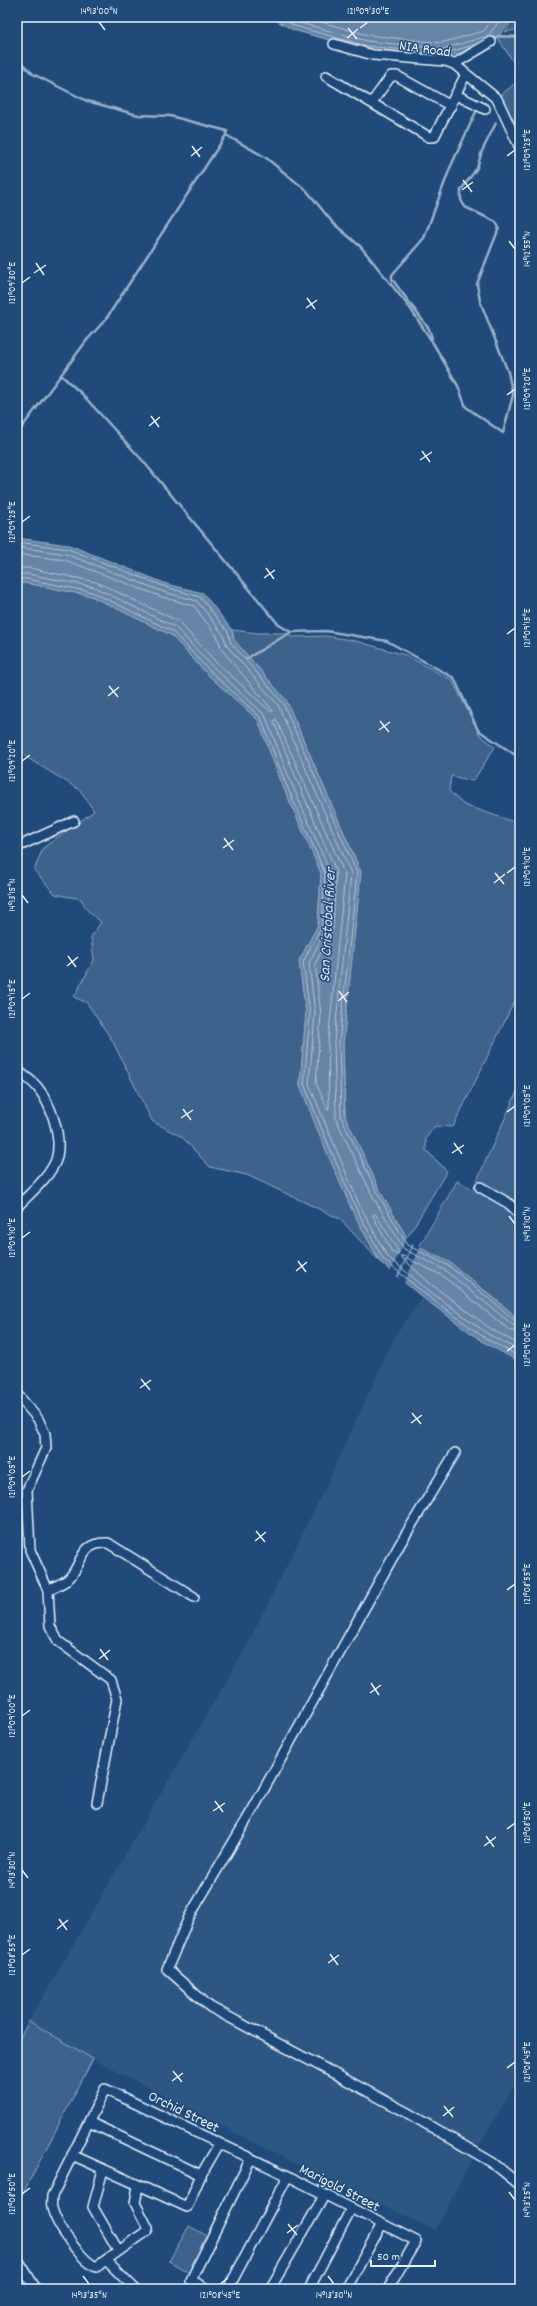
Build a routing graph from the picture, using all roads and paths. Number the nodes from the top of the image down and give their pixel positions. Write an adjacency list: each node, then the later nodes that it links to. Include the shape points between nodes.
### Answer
1 (491, 42): 3 (street)
2 (334, 44): 3 (street, NIA Road, via 373,55)
3 (454, 64): 4 (street, NIA Road)
4 (466, 74): 6 (street); 10 (street, NIA Road, via 497,99)
5 (326, 76): 7 (street)
6 (456, 95): 8 (street); 9 (street)
7 (372, 102): 8 (street, via 387,80 391,76 397,76); 8 (street, via 429,137 434,137 438,132)
8 (451, 106)
9 (485, 109)
10 (520, 148)
11 (74, 821): 12 (street)
12 (17, 847)
13 (17, 1070): 15 (street, via 37,1086 47,1099 58,1139 56,1160 44,1179)
14 (480, 1187): 16 (street, via 508,1203)
15 (17, 1207)
16 (520, 1214)
17 (17, 1394): 19 (street, via 38,1419 46,1434 46,1448 27,1490 30,1550)
18 (455, 1453): 29 (street, via 400,1544 190,1917 167,1969 210,2007 406,2112 493,2163)
19 (48, 1590): 20 (street, via 68,1579 88,1548 99,1542 108,1543); 21 (street, via 50,1626 58,1641 111,1680 117,1699)
20 (194, 1597)
21 (97, 1803)
22 (89, 2122): 23 (street, Orchid Street, via 105,2089); 24 (street); 27 (street)
23 (219, 2144): 25 (street, Orchid Street); 27 (street)
24 (72, 2155): 26 (street); 36 (street, via 52,2196 52,2208 73,2246 87,2262 96,2267)
25 (250, 2160): 28 (street, Marigold Street); 39 (street, via 191,2280)
26 (103, 2170): 30 (street); 34 (street, via 93,2207)
27 (201, 2175): 30 (street, via 187,2207)
28 (288, 2176): 31 (street, Marigold Street); 40 (street)
29 (520, 2185)
30 (138, 2186): 34 (street, via 135,2202 148,2228)
31 (324, 2196): 32 (street, Marigold Street); 41 (street)
32 (351, 2209): 33 (street, Marigold Street); 42 (street)
33 (382, 2224): 43 (street); 44 (street, Marigold Street, via 416,2241)
34 (118, 2250): 36 (street)
35 (17, 2258): 37 (street)
36 (107, 2261): 38 (street)
37 (36, 2289)
38 (135, 2289)
39 (207, 2289)
40 (228, 2289)
41 (270, 2289)
42 (309, 2289)
43 (346, 2289)
44 (388, 2289)

